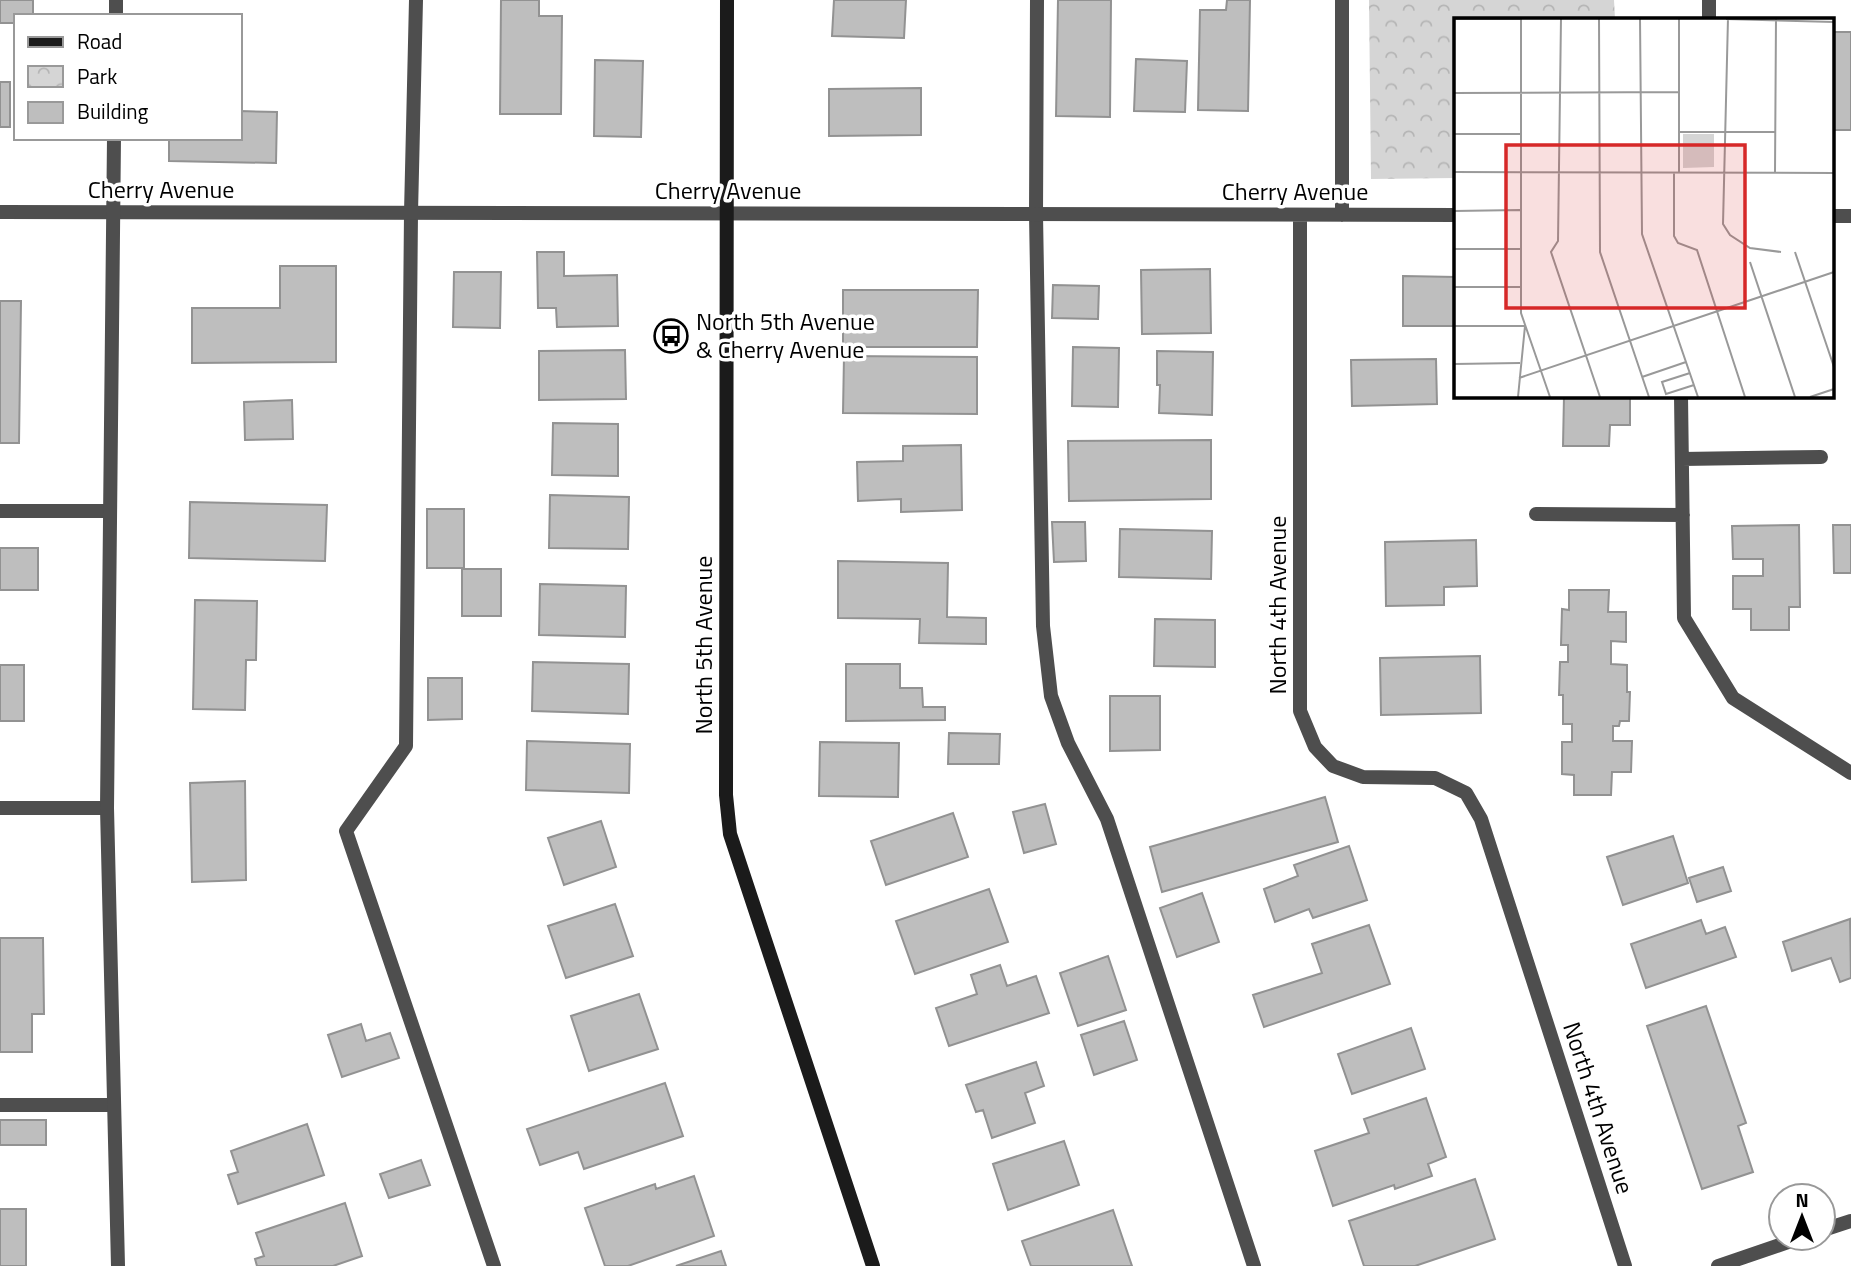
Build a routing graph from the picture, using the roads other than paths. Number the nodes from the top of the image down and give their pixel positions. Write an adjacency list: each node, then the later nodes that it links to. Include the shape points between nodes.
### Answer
1 (416, 0): 10 (street)
2 (727, 0): 11 (main road, North 5th Avenue)
3 (1037, 0): 12 (street)
4 (1342, 0): 14 (street)
5 (1709, 0): 6 (street)
6 (1709, 18)
7 (114, 140): 9 (street)
8 (0, 212): 9 (street, Cherry Avenue)
9 (113, 212): 10 (street, Cherry Avenue); 20 (street)
10 (411, 213): 11 (street, Cherry Avenue); 30 (street, via 406,746 346,831)
11 (728, 214): 12 (street, Cherry Avenue); 31 (main road, North 5th Avenue, via 726,795 730,834)
12 (1035, 215): 13 (street, Cherry Avenue); 32 (street, via 1043,626 1051,696 1068,743 1107,819)
13 (1300, 215): 14 (street, Cherry Avenue); 33 (street, North 4th Avenue, via 1300,711 1315,747 1333,766 1363,777 1435,778 1466,793 1481,819)
14 (1342, 215): 15 (street, Cherry Avenue)
15 (1454, 215)
16 (1681, 397): 18 (street)
17 (1821, 457): 18 (street)
18 (1682, 459): 22 (street)
19 (0, 511): 20 (street)
20 (110, 511): 25 (street)
21 (1536, 514): 22 (street)
22 (1683, 515): 23 (street, via 1684,618 1733,698)
23 (1851, 773)
24 (0, 808): 25 (street)
25 (107, 808): 27 (street)
26 (0, 1105): 27 (street)
27 (114, 1105): 29 (street)
28 (1767, 1249): 34 (street)
29 (118, 1266)
30 (494, 1266)
31 (873, 1266)
32 (1254, 1266)
33 (1625, 1266)
34 (1718, 1266)

